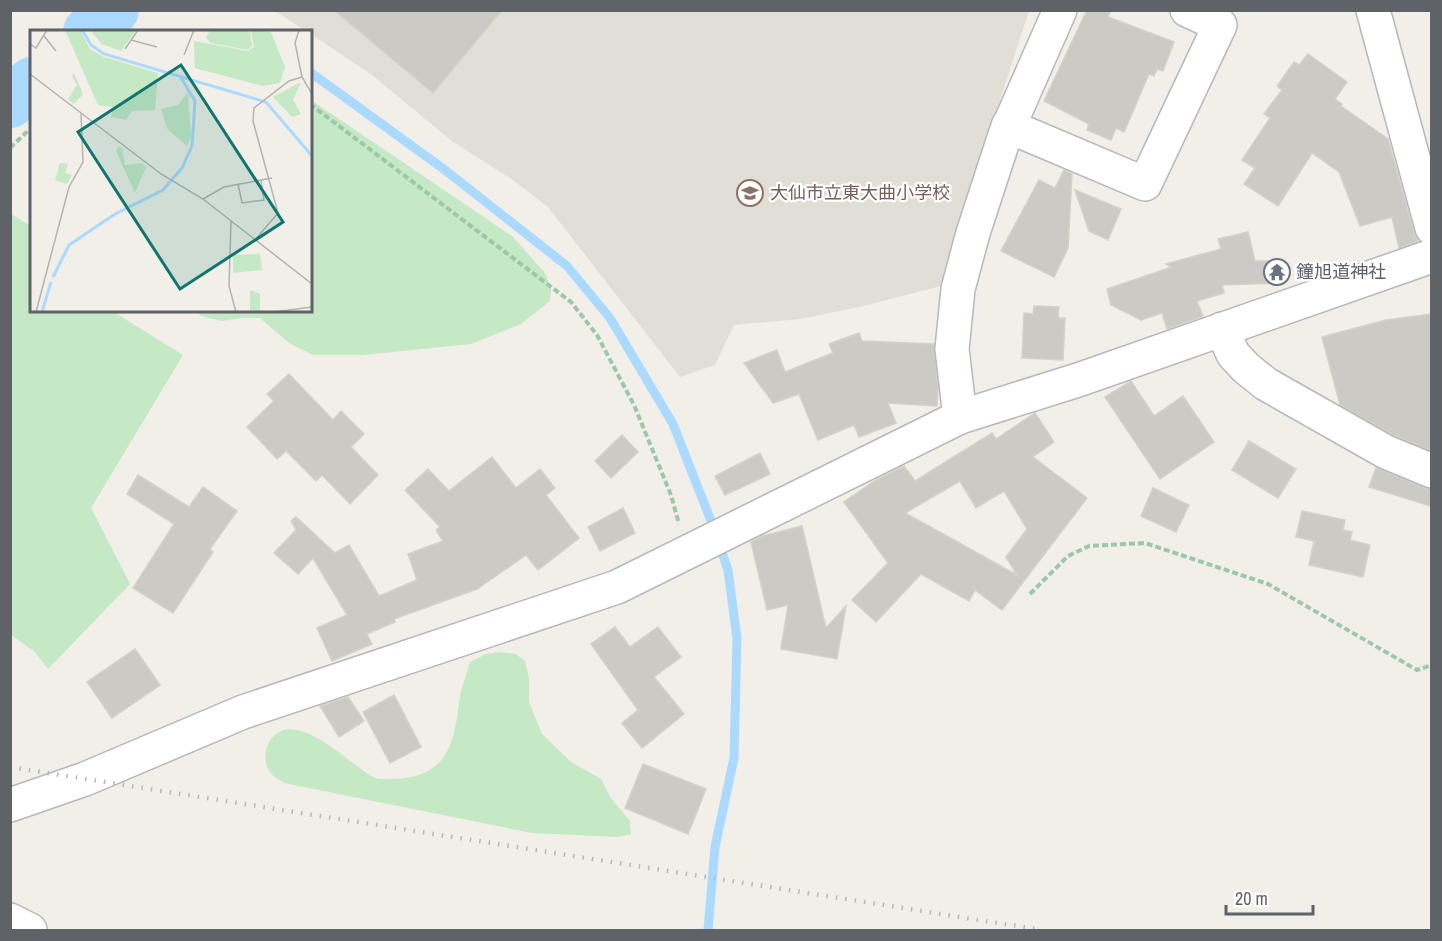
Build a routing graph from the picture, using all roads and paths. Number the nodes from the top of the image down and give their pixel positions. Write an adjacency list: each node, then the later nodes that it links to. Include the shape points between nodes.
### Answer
1 (1060, 10): 5 (street)
2 (1187, 10): 5 (street, via 1220,25 1145,184)
3 (1373, 10): 8 (street)
4 (312, 106): 13 (path, via 571,302 597,335 634,405 671,495)
5 (1008, 126): 11 (street, via 958,289 952,349)
6 (30, 129): 7 (path)
7 (10, 148)
8 (1431, 228)
9 (1431, 256): 10 (street)
10 (1222, 329): 11 (street); 12 (street, via 1233,354 1266,384 1386,452)
11 (960, 417): 13 (street)
12 (1431, 471)
13 (707, 543): 16 (street, via 616,587 243,712 85,779)
14 (1030, 594): 15 (path, via 1068,556 1089,546 1145,543 1268,584 1417,670)
15 (1431, 665)
16 (10, 806)
17 (10, 920): 18 (street)
18 (30, 930)

